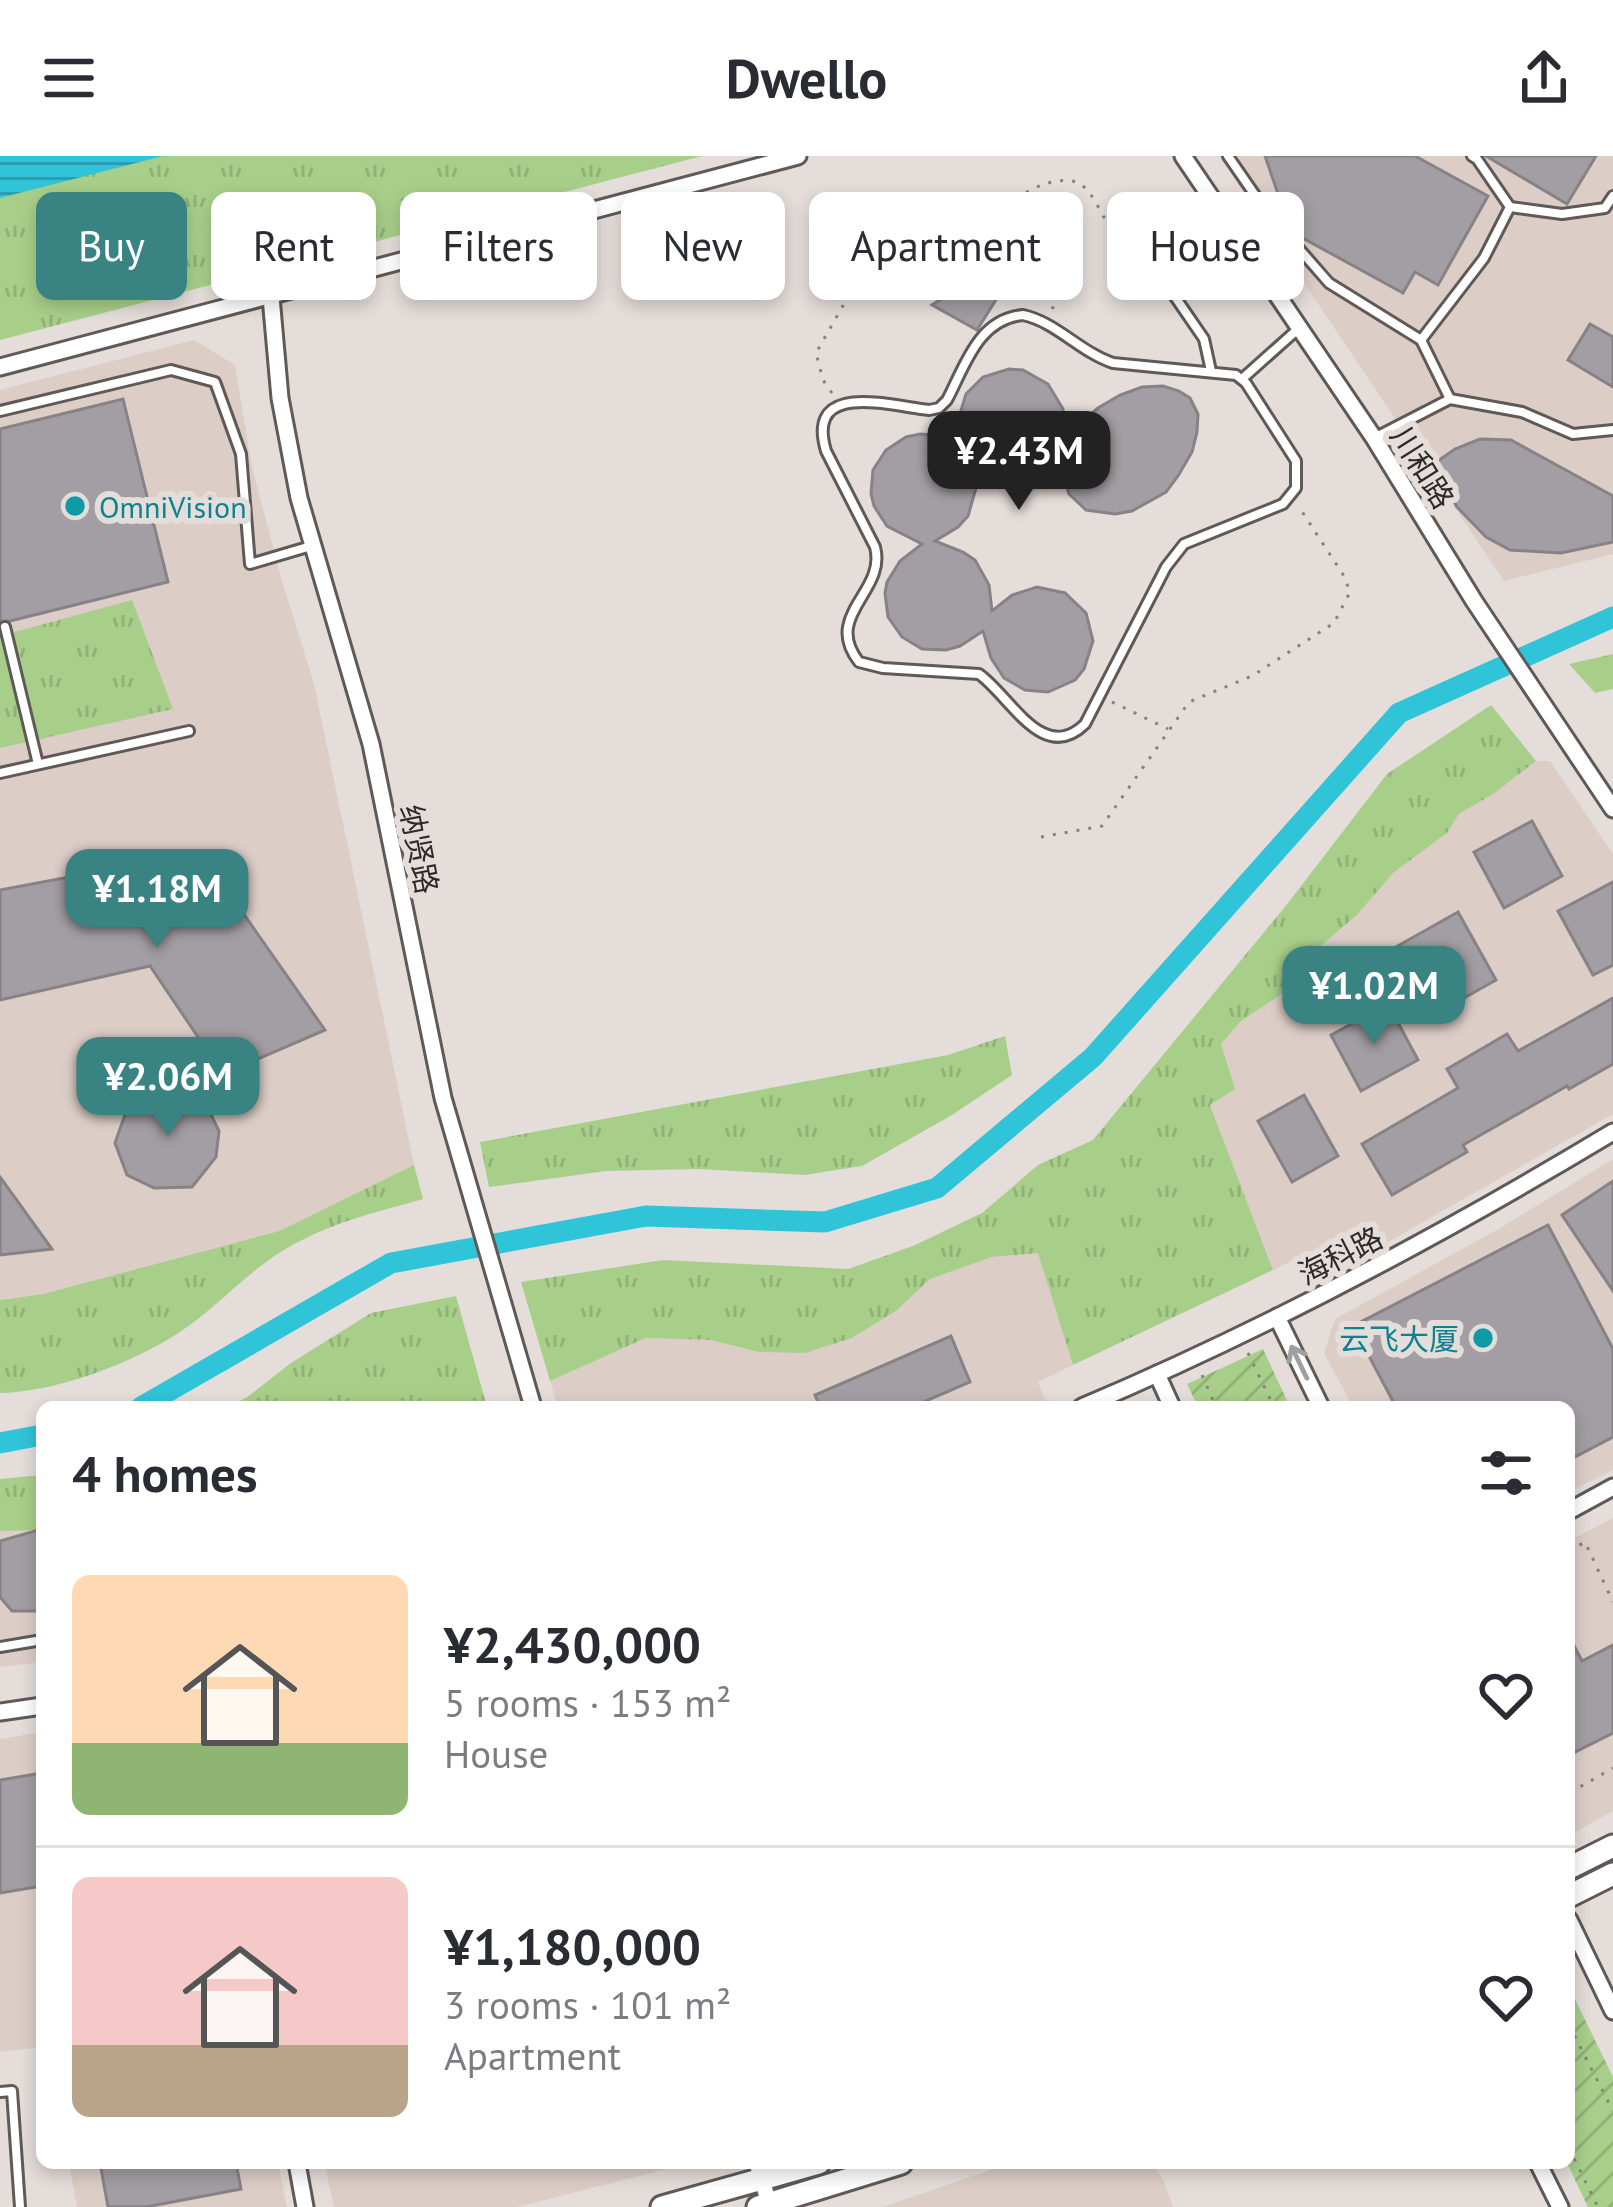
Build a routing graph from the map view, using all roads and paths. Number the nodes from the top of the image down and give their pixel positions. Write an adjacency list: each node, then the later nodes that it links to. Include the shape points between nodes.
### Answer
1 (798, 156): 9 (street)
2 (1183, 156): 16 (street, 川和路)
3 (1228, 156): 17 (lane, via 1329,283)
4 (1472, 156): 7 (lane)
5 (1027, 192): 8 (path, via 1070,180 1084,186)
6 (1613, 196): 7 (lane, via 1605,208 1562,214)
7 (1510, 207): 17 (lane, via 1484,258)
8 (1107, 224)
9 (376, 269)
10 (260, 300): 18 (street)
11 (271, 300): 27 (street, 纳贤路, via 288,448)
12 (846, 300): 22 (path, via 816,353)
13 (1057, 300): 15 (path)
14 (1177, 300): 19 (lane, via 1204,339)
15 (1043, 323): 19 (lane, via 1113,363); 22 (lane, via 1013,316 988,328 939,408)
16 (1300, 328): 20 (lane); 25 (street, 川和路)
17 (1421, 340): 21 (lane)
18 (0, 368)
19 (1211, 371): 20 (lane)
20 (1242, 379): 26 (lane, via 1296,461)
21 (1450, 398): 24 (lane, via 1522,412 1574,434); 25 (lane)
22 (840, 404): 29 (lane, via 824,418 821,435 878,557 849,620 847,645 859,662 979,674 1043,735 1063,739 1079,730)
23 (0, 411): 27 (lane, via 171,370 215,382 242,454 250,564)
24 (1613, 430)
25 (1374, 438): 34 (street, 川和路)
26 (1292, 496): 29 (lane, via 1178,550); 30 (path, via 1350,592 1334,623 1252,676 1189,702)
27 (311, 546): 41 (street, 纳贤路, via 375,763 426,1026)
28 (5, 627): 32 (lane)
29 (1100, 696): 30 (path)
30 (1170, 730): 35 (path, via 1102,826)
31 (189, 731): 32 (lane)
32 (38, 764): 33 (lane)
33 (0, 773)
34 (1613, 809)
35 (1041, 837)
36 (1613, 1132): 37 (street, 海科路)
37 (1277, 1317): 38 (street, 海科路); 46 (street, one-way to 37)
38 (1240, 1336): 39 (street, 海科路); 45 (path)
39 (1194, 1357): 40 (street, 海科路); 44 (path)
40 (1156, 1374): 42 (street, 海科路); 43 (street)
41 (531, 1401)
42 (1095, 1401)
43 (1169, 1401)
44 (1213, 1401)
45 (1271, 1401)
46 (1318, 1401)
47 (1613, 1487): 48 (street)
48 (1575, 1508)
49 (1575, 1548): 50 (path, via 1585,1543)
50 (1613, 1602)
51 (36, 1641): 52 (lane)
52 (0, 1647)
53 (36, 1707): 54 (street)
54 (0, 1712)
55 (1613, 1768): 56 (path)
56 (1575, 1788)
57 (1613, 1846): 58 (street)
58 (1575, 1865)
59 (1613, 1874): 60 (street)
60 (1575, 1893)
61 (1575, 1932): 62 (street)
62 (1613, 2011)
63 (1575, 2037): 65 (path)
64 (0, 2092): 72 (lane, via 12,2091)
65 (1613, 2111)
66 (1575, 2160): 76 (path)
67 (298, 2169): 73 (street)
68 (882, 2169): 71 (street)
69 (1541, 2169): 75 (street)
70 (759, 2171): 71 (street); 74 (street)
71 (765, 2206)
72 (20, 2207)
73 (305, 2207)
74 (662, 2207)
75 (1560, 2207)
76 (1598, 2207)

